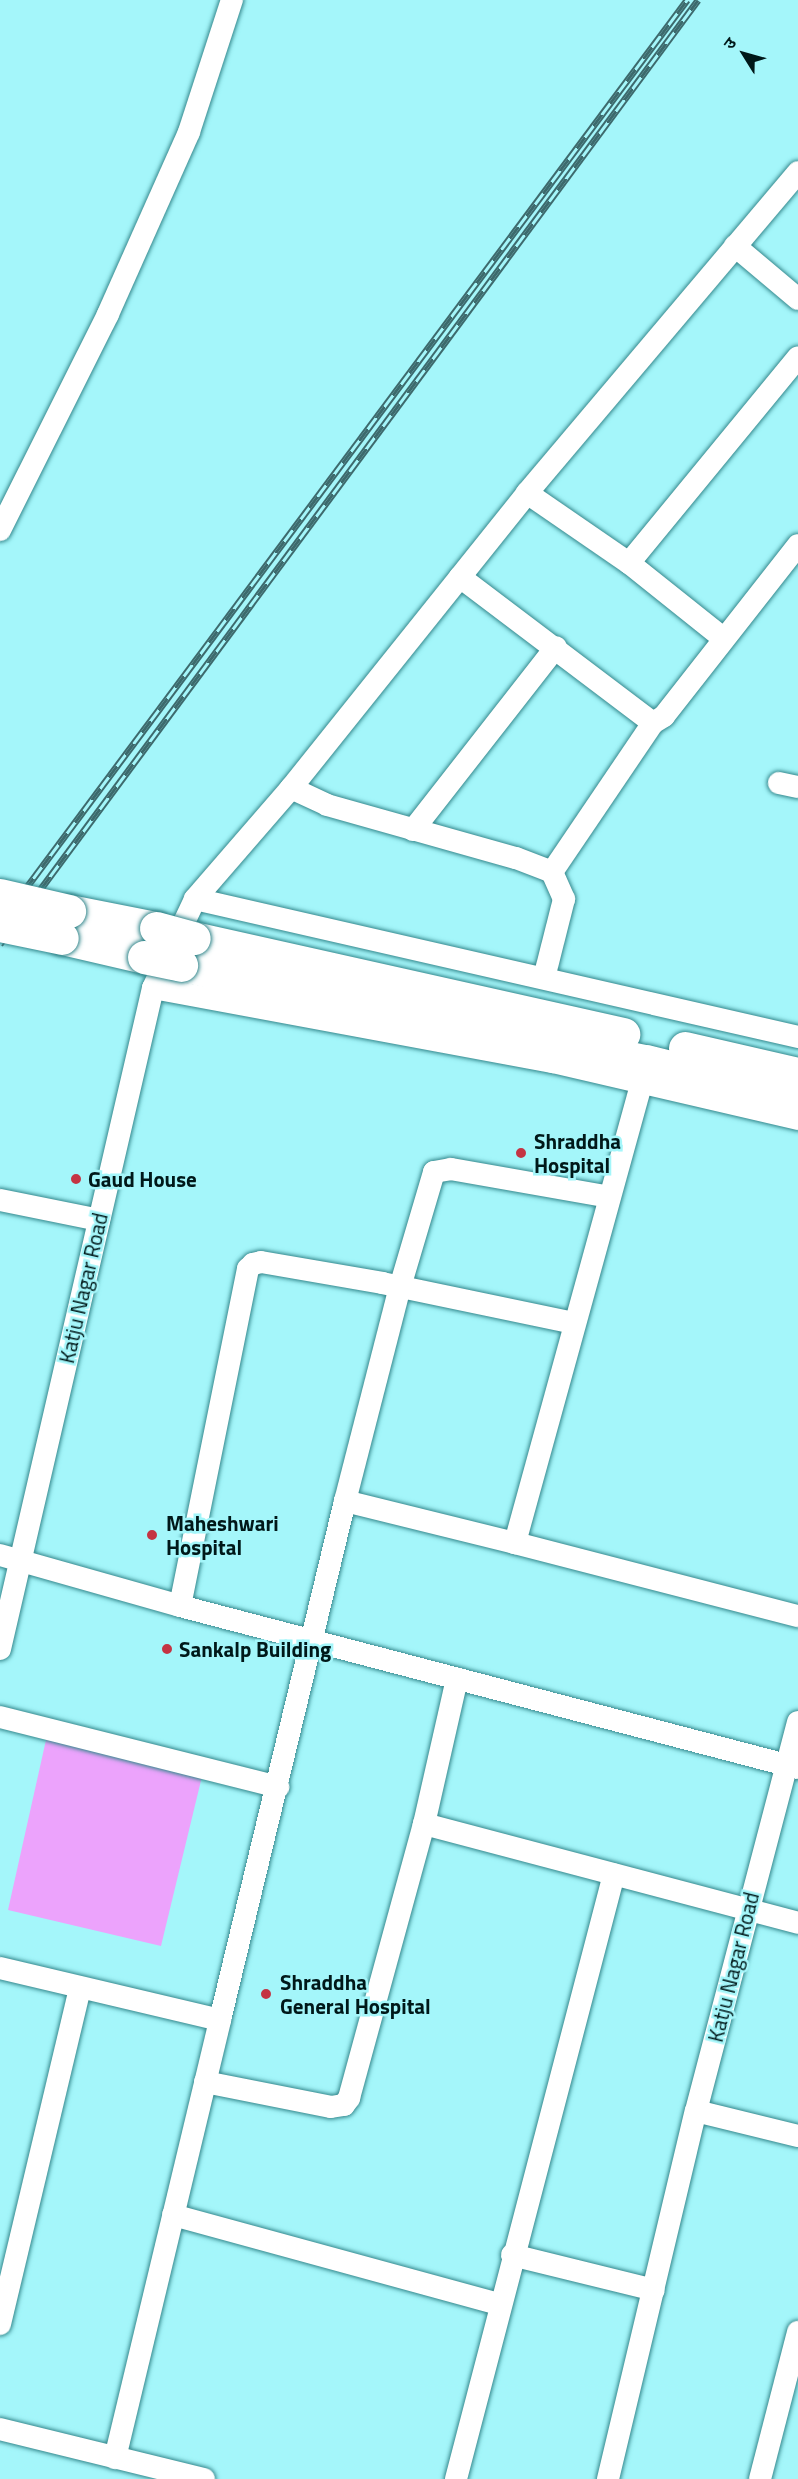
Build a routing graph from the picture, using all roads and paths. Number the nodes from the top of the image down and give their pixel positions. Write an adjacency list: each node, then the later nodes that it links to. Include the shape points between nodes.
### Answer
1 (232, 0): 7 (street, via 189,132 108,314)
2 (798, 172): 3 (street, Katju Nagar Road)
3 (735, 246): 4 (street); 6 (street, Katju Nagar Road)
4 (798, 299)
5 (798, 357): 9 (street)
6 (526, 493): 9 (street); 10 (street, Katju Nagar Road)
7 (0, 530)
8 (798, 545): 11 (street)
9 (629, 563): 11 (street)
10 (460, 577): 12 (street); 14 (street, Katju Nagar Road)
11 (723, 638): 13 (street, via 664,716)
12 (556, 647): 13 (street); 15 (street)
13 (653, 723): 16 (street)
14 (291, 788): 15 (street, via 327,805); 18 (street, Katju Nagar Road)
15 (413, 830): 16 (street)
16 (552, 872): 22 (street, via 564,899)
17 (0, 896): 20 (highway, bridge)
18 (195, 899): 22 (street); 23 (street, Katju Nagar Road)
19 (0, 925): 20 (highway, bridge)
20 (65, 925): 21 (highway, bridge)
21 (188, 952): 25 (highway); 27 (highway)
22 (544, 978): 24 (street)
23 (153, 988): 26 (street, via 553,1062); 31 (street, Katju Nagar Road)
24 (798, 1037)
25 (798, 1074)
26 (641, 1085): 28 (street); 29 (street)
27 (798, 1100)
28 (798, 1119)
29 (609, 1197): 32 (street, via 451,1169 434,1172); 33 (street)
30 (0, 1200): 31 (street)
31 (99, 1220): 36 (street, Katju Nagar Road)
32 (400, 1287): 33 (street); 34 (street); 37 (street, via 261,1262 248,1269)
33 (574, 1323): 35 (street)
34 (345, 1501): 35 (street); 39 (street)
35 (514, 1542): 38 (street)
36 (10, 1557): 37 (street); 40 (street, Katju Nagar Road)
37 (180, 1606): 39 (street)
38 (798, 1616)
39 (314, 1641): 41 (street); 45 (street)
40 (0, 1649)
41 (457, 1678): 44 (street); 46 (street)
42 (0, 1718): 45 (street)
43 (798, 1722): 44 (street, Katju Nagar Road)
44 (792, 1766): 48 (street, Katju Nagar Road)
45 (278, 1787): 52 (street)
46 (424, 1824): 47 (street); 53 (street, via 354,2089 344,2105 331,2107)
47 (614, 1874): 48 (street); 57 (street)
48 (749, 1907): 49 (street); 54 (street, Katju Nagar Road)
49 (798, 1923)
50 (0, 1968): 51 (street)
51 (80, 1988): 52 (street); 60 (street)
52 (220, 2020): 53 (street)
53 (205, 2082): 56 (street)
54 (696, 2111): 55 (street); 58 (street, Katju Nagar Road)
55 (798, 2136)
56 (173, 2215): 59 (street); 63 (street)
57 (512, 2254): 58 (street); 59 (street)
58 (654, 2290): 66 (street, Katju Nagar Road)
59 (499, 2304): 65 (street)
60 (0, 2324)
61 (798, 2332): 67 (street)
62 (0, 2429): 63 (street)
63 (115, 2458): 64 (street)
64 (204, 2479)
65 (456, 2479)
66 (608, 2479)
67 (760, 2479)

